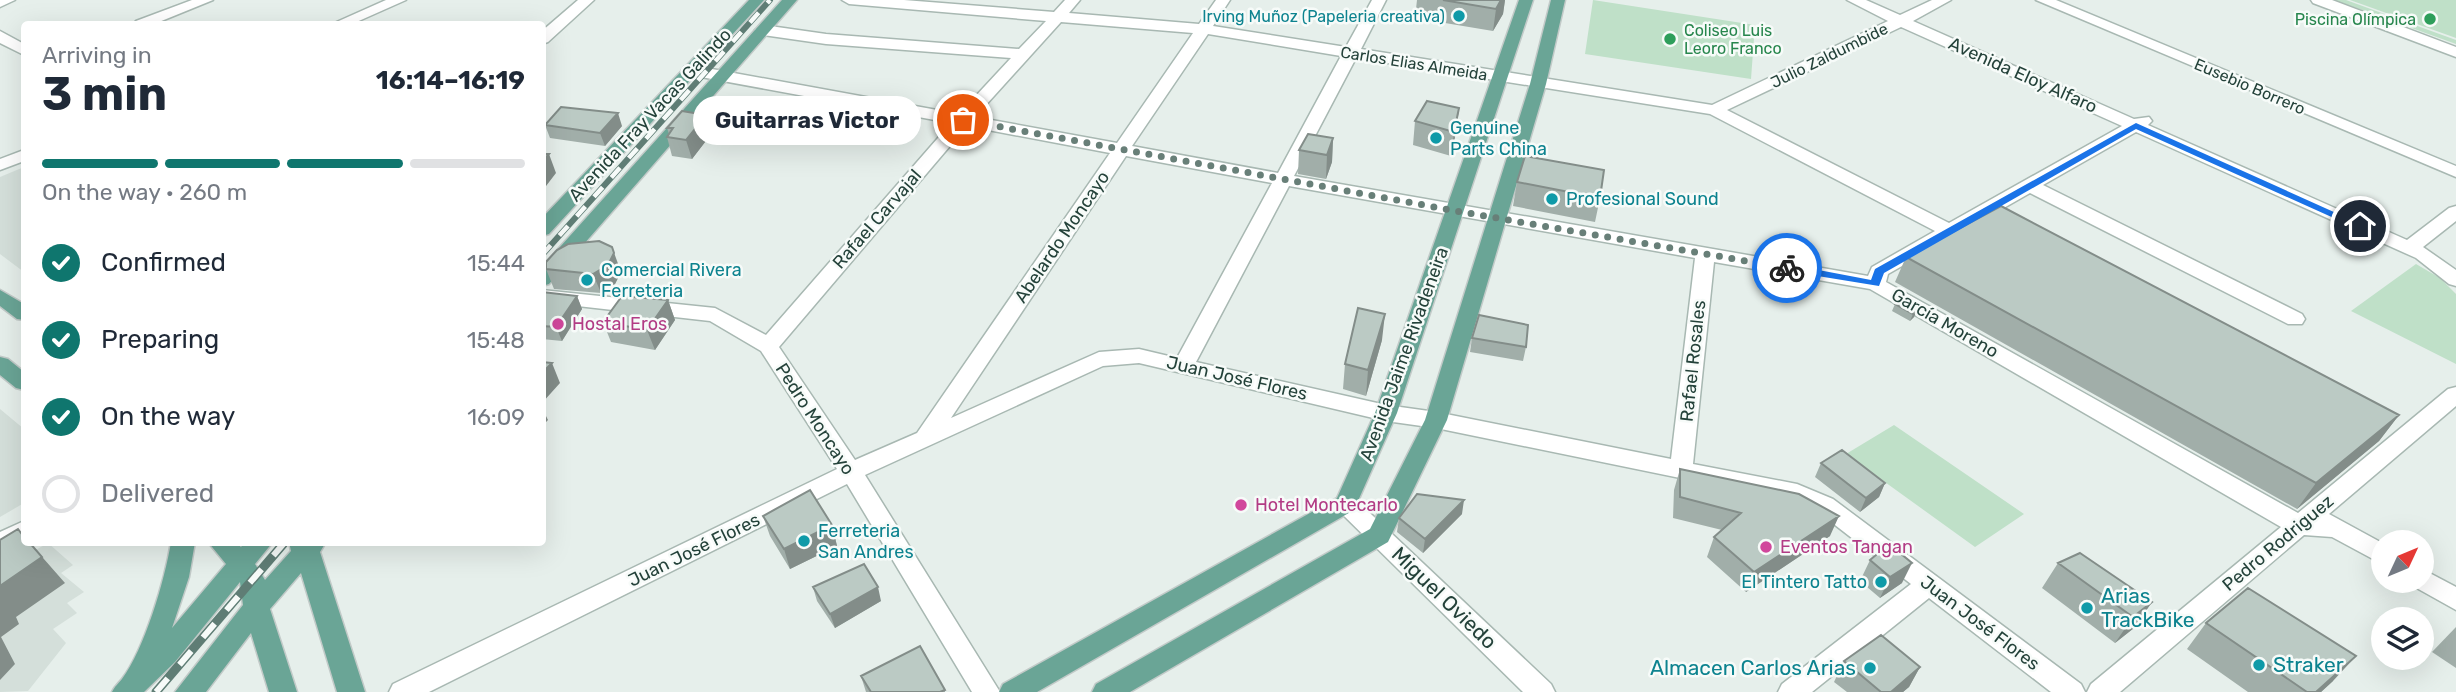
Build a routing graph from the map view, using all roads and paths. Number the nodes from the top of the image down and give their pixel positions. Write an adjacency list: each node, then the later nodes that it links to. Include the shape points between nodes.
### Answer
1 (8, 0): 19 (street)
2 (206, 0): 22 (street)
3 (399, 0): 23 (street)
4 (587, 0): 27 (street)
5 (757, 0): 32 (main road, Avenida Fray Vacas Galindo)
6 (790, 0): 25 (main road, Avenida Fray Vacas Galindo)
7 (849, 0): 18 (street, Carlos Elias Almeida)
8 (1073, 0): 20 (street, Rafael Carvajal)
9 (1223, 0): 24 (street, Abelardo Moncayo)
10 (1379, 0): 29 (street)
11 (1526, 0): 34 (main road, Avenida Jaime Rivadeneira)
12 (1558, 0): 35 (main road)
13 (1854, 0): 21 (street, Avenida Eloy Alfaro)
14 (1875, 0): 21 (street, Avenida Eloy Alfaro)
15 (1944, 0): 21 (street, Julio Zaldumbide)
16 (2043, 0): 42 (street, Eusebio Borrero)
17 (2318, 0): 30 (street)
18 (912, 2): 20 (street, Carlos Elias Almeida)
19 (0, 3)
20 (1060, 17): 24 (street, Carlos Elias Almeida); 31 (street, Rafael Carvajal)
21 (1905, 18): 36 (street, Julio Zaldumbide); 38 (street, Avenida Eloy Alfaro)
22 (149, 21)
23 (347, 21)
24 (1204, 29): 29 (street, Carlos Elias Almeida); 39 (street, Abelardo Moncayo)
25 (764, 30): 31 (street); 33 (main road, Avenida Fray Vacas Galindo)
26 (0, 36): 28 (street)
27 (546, 36)
28 (21, 48)
29 (1350, 52): 34 (street, Carlos Elias Almeida); 43 (street)
30 (2456, 52)
31 (1023, 54): 37 (street, Rafael Carvajal)
32 (690, 70): 33 (street, García Moreno); 48 (main road, Avenida Fray Vacas Galindo)
33 (722, 76): 37 (street, García Moreno); 53 (main road, Avenida Fray Vacas Galindo)
34 (1502, 77): 35 (street, Carlos Elias Almeida); 45 (main road, Avenida Jaime Rivadeneira)
35 (1538, 84): 36 (street, Carlos Elias Almeida); 47 (main road)
36 (1714, 110): 49 (street, Carlos Elias Almeida)
37 (963, 120): 39 (street, García Moreno); 60 (street, Rafael Carvajal)
38 (2142, 122): 44 (street); 50 (street, Avenida Eloy Alfaro)
39 (1123, 148): 43 (street, García Moreno); 67 (street, Abelardo Moncayo)
40 (21, 156): 41 (street)
41 (0, 165)
42 (2456, 172)
43 (1284, 179): 45 (street, García Moreno); 62 (street)
44 (2031, 186): 49 (street); 59 (street)
45 (1456, 211): 47 (street, García Moreno); 65 (main road, Avenida Jaime Rivadeneira)
46 (2456, 212): 50 (street)
47 (1496, 216): 51 (street, García Moreno); 66 (main road)
48 (546, 226)
49 (1951, 231): 55 (street, via 1879,271)
50 (2414, 244): 52 (street, Avenida Eloy Alfaro); 54 (street, Avenida Eloy Alfaro)
51 (1705, 253): 55 (street, García Moreno); 68 (street, Rafael Rosales)
52 (2456, 263)
53 (546, 275)
54 (2456, 279)
55 (1876, 284): 71 (street, García Moreno)
56 (0, 296): 58 (main road)
57 (546, 296): 60 (street, Pedro Moncayo, via 715,315)
58 (21, 312)
59 (2295, 319)
60 (768, 346): 69 (street, Pedro Moncayo)
61 (0, 364): 63 (main road)
62 (1184, 365): 65 (street, Juan José Flores); 67 (street, Juan José Flores, via 1139,356 1099,359)
63 (21, 381)
64 (2456, 394): 71 (street, Pedro Rodriguez)
65 (1386, 413): 66 (street, Juan José Flores); 70 (main road, Avenida Jaime Rivadeneira)
66 (1436, 420): 68 (street, Juan José Flores); 73 (main road)
67 (924, 439): 69 (street, Juan José Flores)
68 (1681, 469): 82 (street, Juan José Flores, via 1797,493 1825,505)
69 (851, 472): 90 (street, Juan José Flores); 91 (street, Pedro Moncayo)
70 (1346, 504): 73 (street, Miguel Oviedo); 92 (main road)
71 (2306, 520): 80 (street, García Moreno, via 2336,528); 97 (street, Pedro Rodriguez)
72 (21, 532): 74 (street)
73 (1380, 535): 93 (main road); 94 (street, Miguel Oviedo)
74 (0, 544)
75 (183, 546): 86 (main road, via 172,596)
76 (224, 546): 81 (main road)
77 (257, 546): 81 (main road)
78 (305, 546): 85 (main road)
79 (306, 546): 89 (main road)
80 (2371, 548)
81 (241, 563): 85 (main road, via 252,579); 86 (main road, via 166,654)
82 (1929, 584): 95 (street); 96 (street, Juan José Flores)
83 (2434, 586): 84 (street)
84 (2456, 600)
85 (256, 607): 87 (main road); 88 (main road)
86 (130, 688)
87 (188, 692)
88 (283, 692)
89 (351, 692)
90 (403, 692)
91 (986, 692)
92 (1013, 692)
93 (1106, 692)
94 (1541, 692)
95 (1793, 692)
96 (2071, 692)
97 (2101, 692)

